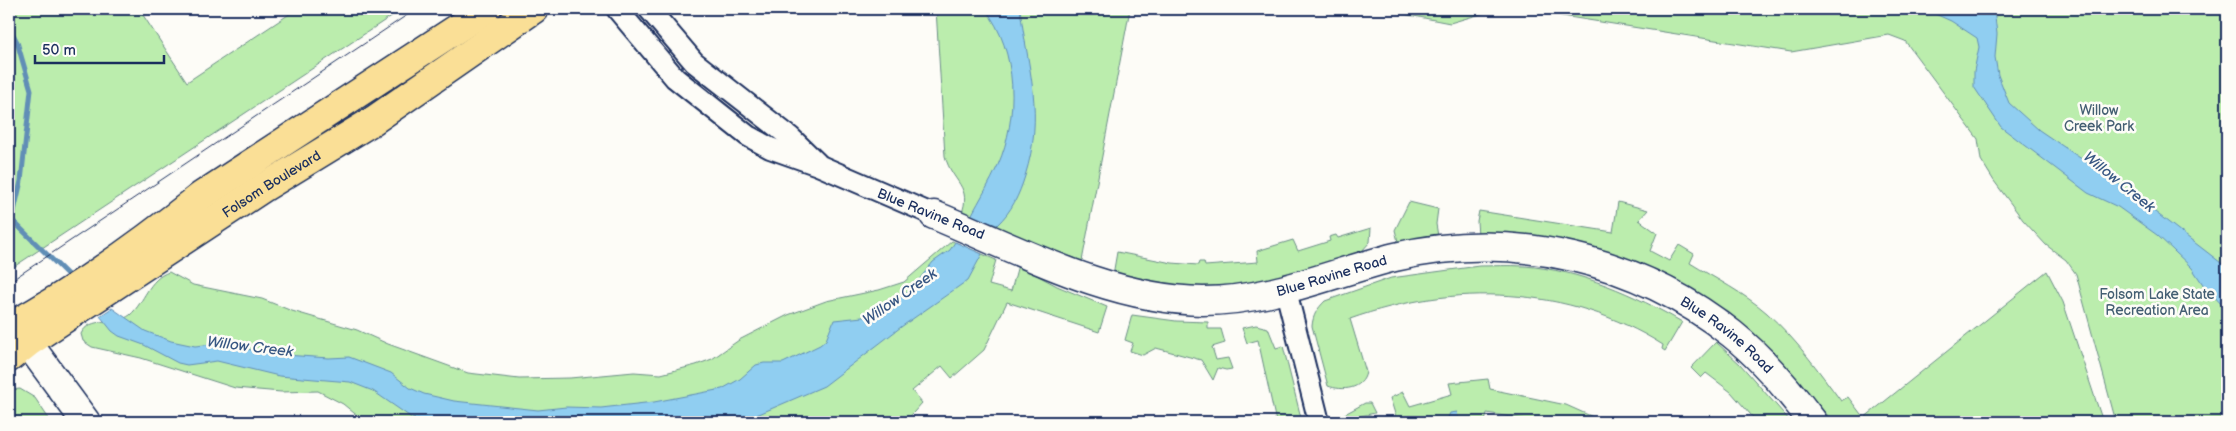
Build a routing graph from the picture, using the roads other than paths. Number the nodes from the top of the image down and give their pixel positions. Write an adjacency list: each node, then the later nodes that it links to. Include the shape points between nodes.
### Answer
1 (487, 9): 7 (main road, Folsom Boulevard, via 201,196)
2 (534, 9): 7 (main road, Folsom Boulevard, via 371,122)
3 (617, 9): 5 (street, Blue Ravine Road, via 675,78 718,114 770,148)
4 (649, 9): 5 (street, Blue Ravine Road, via 694,62 805,149)
5 (818, 165): 6 (street, Blue Ravine Road)
6 (934, 215): 8 (street, Blue Ravine Road, via 1083,277 1150,296 1221,300)
7 (102, 281): 9 (main road, Folsom Boulevard)
8 (1286, 291): 11 (street); 12 (street, Blue Ravine Road, via 1370,264 1424,251 1481,246 1563,254 1636,276 1704,314 1759,358)
9 (15, 338): 10 (street)
10 (86, 422)
11 (1319, 422)
12 (1813, 422)

